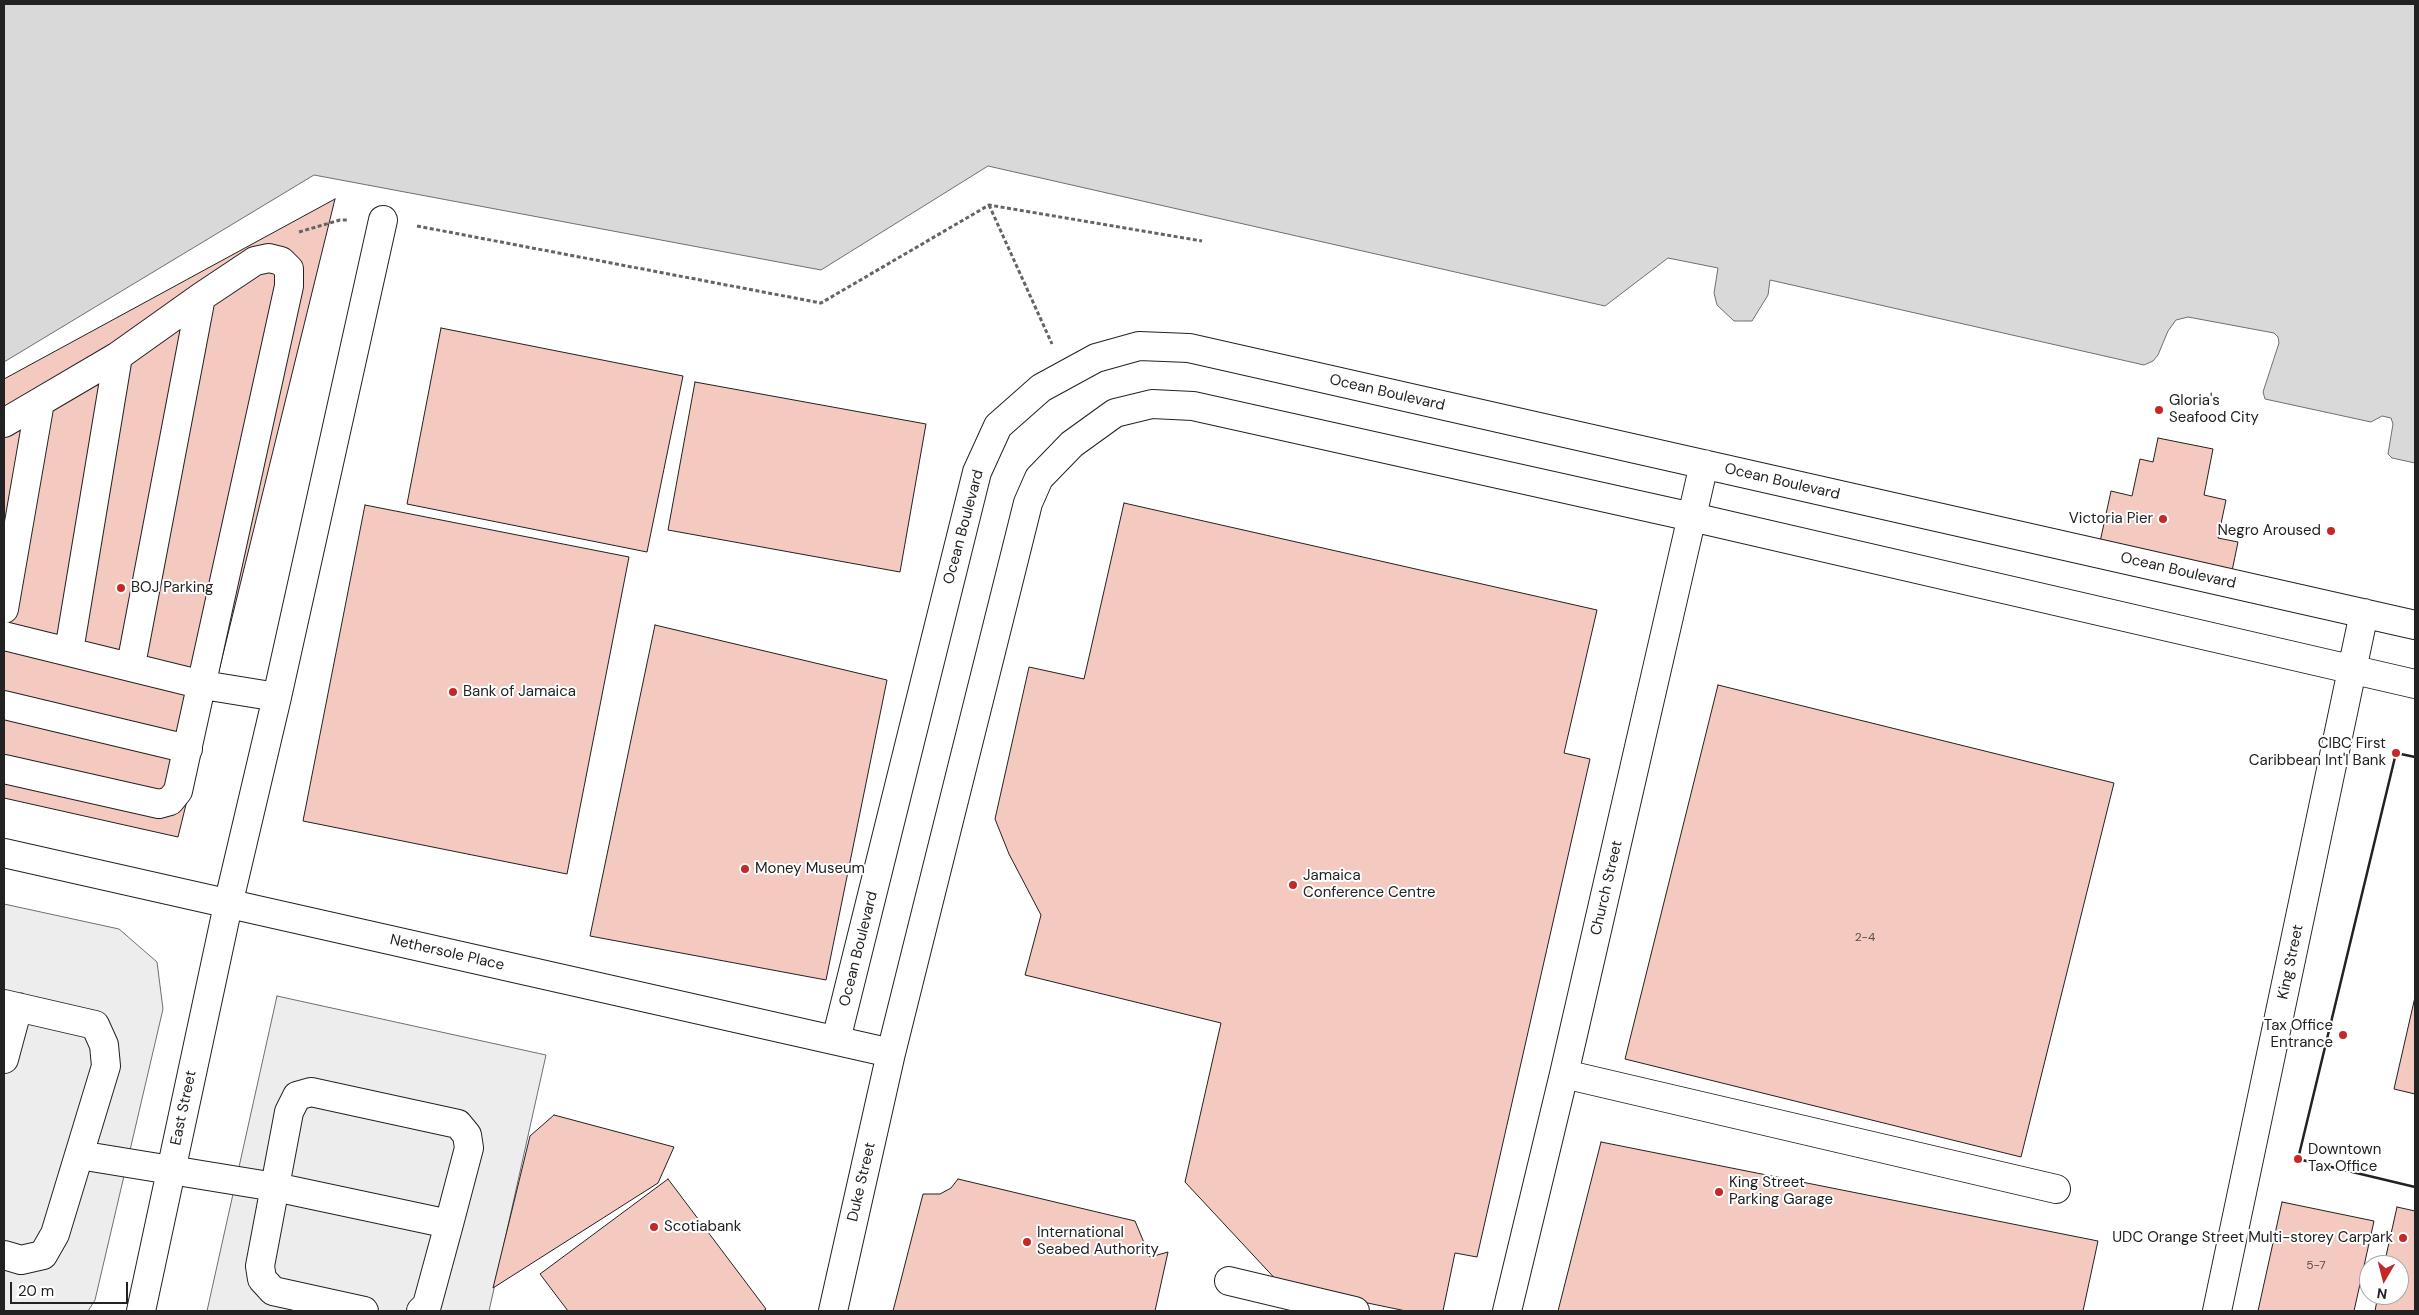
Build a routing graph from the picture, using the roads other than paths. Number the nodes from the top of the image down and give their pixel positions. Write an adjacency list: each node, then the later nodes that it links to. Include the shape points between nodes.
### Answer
1 (383, 220): 17 (street, East Street)
2 (201, 297): 3 (street); 13 (street); 16 (street, via 255,261 269,258 281,261 289,269 289,286)
3 (118, 356): 4 (street); 12 (street)
4 (40, 402): 5 (street); 8 (street)
5 (4, 423)
6 (1704, 464): 7 (street, Church Street); 9 (street, Ocean Boulevard); 24 (street, Ocean Boulevard, via 1189,348 1139,346 1096,358 1041,388 998,426 977,472)
7 (1692, 517): 14 (street); 25 (street, via 1193,406 1152,404 1115,413 1072,444 1039,478 1028,503); 27 (street, Church Street)
8 (4, 609)
9 (2364, 613): 10 (street, Ocean Boulevard); 14 (street, King Street)
10 (2415, 625)
11 (4, 636): 12 (street)
12 (69, 651): 13 (street)
13 (131, 665): 16 (street)
14 (2353, 670): 15 (street); 42 (street, King Street)
15 (2415, 684)
16 (203, 685): 17 (street); 19 (street)
17 (277, 697): 22 (street, East Street)
18 (4, 705): 19 (street)
19 (188, 748): 20 (street, via 178,791 170,801 159,804)
20 (4, 769)
21 (4, 853): 22 (street, Nethersole Place)
22 (228, 904): 24 (street, Nethersole Place); 29 (street, East Street)
23 (11, 1005): 26 (street); 28 (street, via 95,1025 104,1045 106,1066)
24 (836, 1040): 25 (street, Nethersole Place)
25 (891, 1053): 39 (street, Duke Street)
26 (4, 1059)
27 (1564, 1074): 31 (street); 41 (street, Church Street)
28 (79, 1155): 29 (street); 33 (street, via 54,1234 43,1255 21,1260)
29 (171, 1171): 30 (street); 36 (street, East Street)
30 (274, 1188): 32 (street); 32 (street, via 289,1112 297,1096 311,1092 458,1124 467,1135 469,1148); 37 (street, via 260,1266 262,1279 273,1291)
31 (2056, 1189)
32 (449, 1224): 38 (street, via 427,1305)
33 (4, 1255)
34 (1229, 1281): 35 (street)
35 (1286, 1303): 40 (street)
36 (141, 1311)
37 (364, 1311)
38 (420, 1311)
39 (833, 1311)
40 (1355, 1311)
41 (1507, 1311)
42 (2217, 1311)

